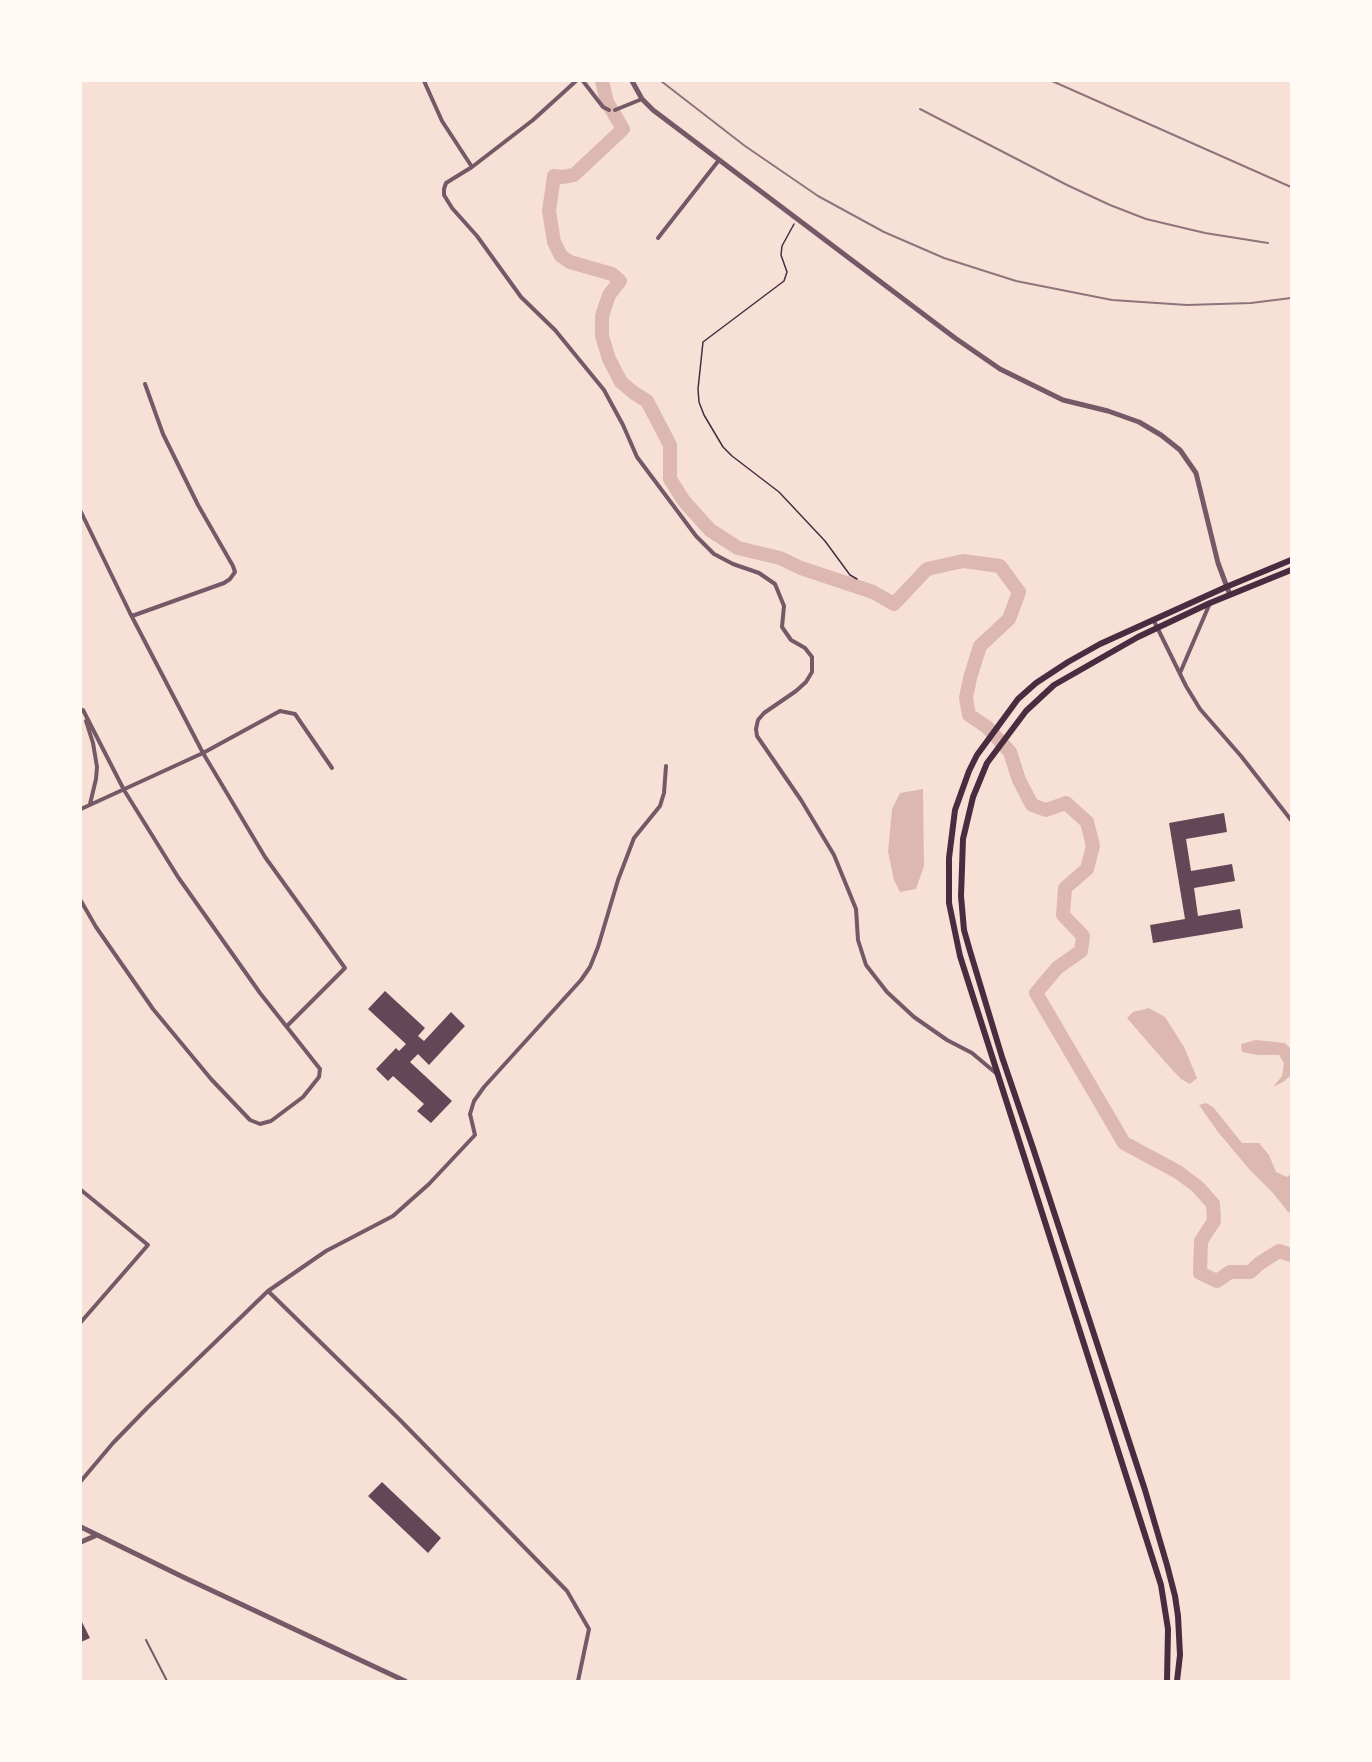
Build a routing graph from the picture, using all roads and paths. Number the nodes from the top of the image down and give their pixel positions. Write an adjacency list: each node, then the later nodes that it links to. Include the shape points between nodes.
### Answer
1 (424, 81): 9 (street, via 442,121)
2 (576, 81): 9 (street)
3 (583, 81): 6 (street)
4 (632, 81): 5 (street)
5 (642, 99): 7 (street); 8 (street)
6 (609, 110)
7 (617, 110)
8 (719, 160): 10 (street); 11 (street)
9 (472, 167): 34 (street, via 446,183 447,202 521,297 555,330 604,390 637,457 696,536 714,554 775,584 784,606 785,633 812,657 812,672 806,682 764,713 758,720 757,736 834,855 856,909 858,940 866,965 914,1017 972,1053)
10 (797, 218): 16 (path, via 782,246 787,272 784,281 703,342 699,402 723,447 779,492); 17 (street, via 1000,369 1063,400 1139,422 1180,450 1196,473)
11 (658, 238)
12 (145, 384): 20 (street, via 163,434 235,572 224,583)
13 (81, 512): 20 (street)
14 (1291, 560): 17 (main road)
15 (1291, 570): 18 (main road)
16 (857, 579)
17 (1226, 587): 18 (street); 21 (main road)
18 (1230, 595): 19 (main road)
19 (1210, 603): 22 (main road); 23 (street)
20 (132, 616): 25 (street)
21 (1153, 619): 22 (street); 34 (main road, via 1068,662 1018,699 977,755 955,810 949,903 960,956)
22 (1158, 628): 23 (street); 47 (main road, via 1054,685 1026,711 987,763 967,817 961,896 964,930 1002,1057 1167,1564 1178,1616)
23 (1180, 674): 31 (street, via 1200,709)
24 (82, 708): 28 (street); 29 (street, via 97,766)
25 (203, 753): 27 (street, via 280,711 295,714); 28 (street); 33 (street, via 266,857 345,968)
26 (666, 766): 36 (street, via 660,806 634,838 590,967 474,1101 470,1114 475,1135 393,1216 326,1251)
27 (332, 768)
28 (124, 790): 29 (street); 33 (street, via 178,877)
29 (90, 805): 30 (street)
30 (81, 809)
31 (1291, 820)
32 (81, 901): 33 (street, via 153,1009 211,1079 250,1120 260,1124 271,1121 303,1097 320,1077 320,1069)
33 (287, 1026)
34 (998, 1075): 46 (main road, via 1161,1585 1168,1629)
35 (81, 1190): 37 (street, via 148,1245)
36 (268, 1292): 38 (street, via 147,1407); 45 (street, via 567,1591 589,1629)
37 (81, 1322)
38 (81, 1481)
39 (81, 1527): 40 (street)
40 (97, 1535): 41 (street); 44 (street)
41 (81, 1542)
42 (146, 1640): 43 (lane)
43 (167, 1681)
44 (405, 1681)
45 (578, 1681)
46 (1167, 1681)
47 (1177, 1681)

